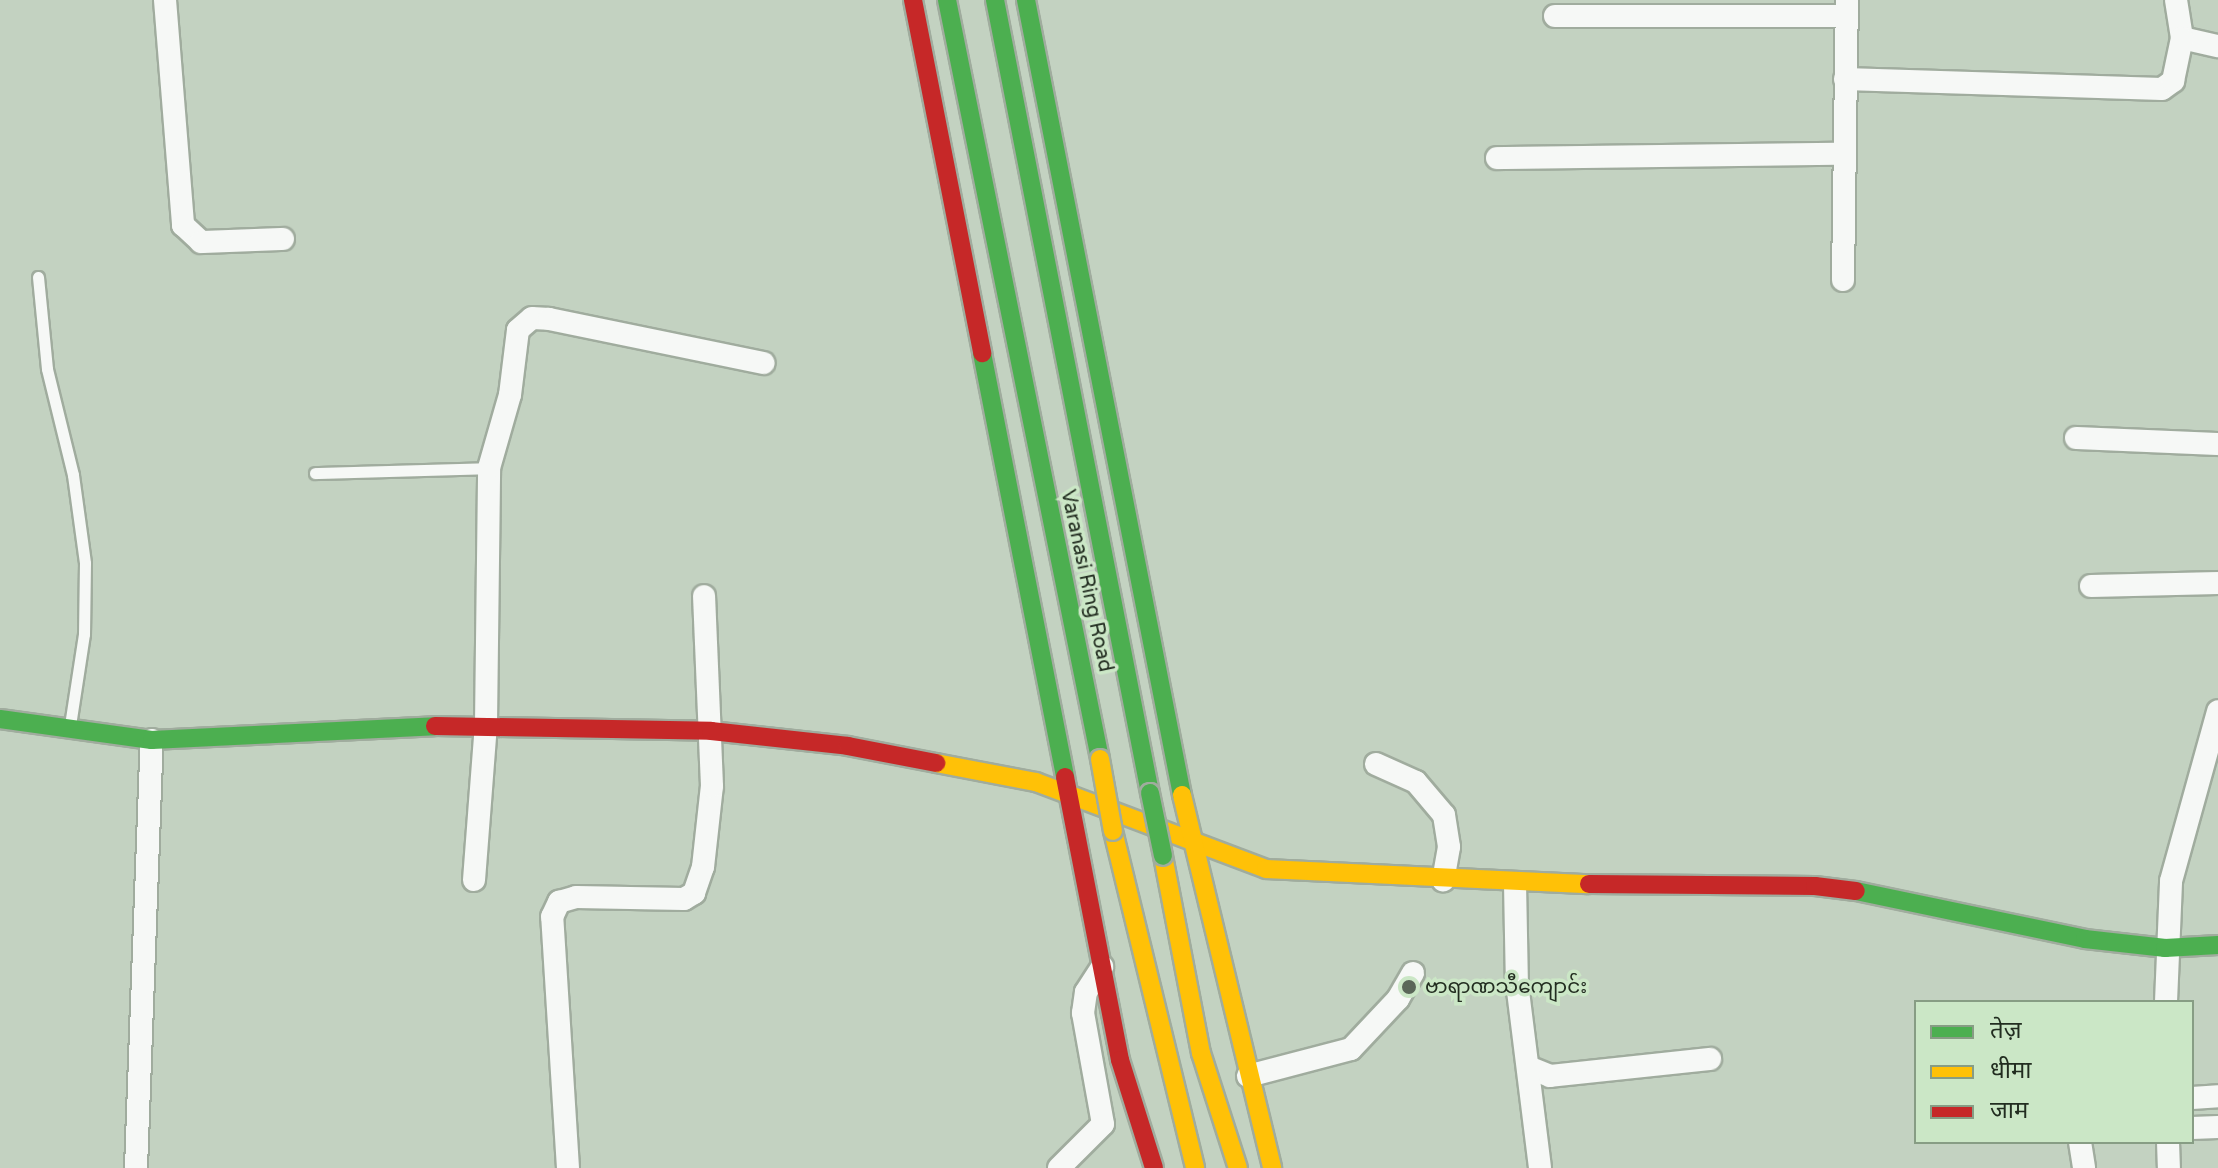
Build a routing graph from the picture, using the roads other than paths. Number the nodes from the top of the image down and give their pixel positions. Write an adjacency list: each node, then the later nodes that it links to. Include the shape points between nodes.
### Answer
1 (165, 0): 14 (street, via 183,225 201,242)
2 (913, 0): 32 (main road)
3 (947, 0): 55 (main road, Varanasi Ring Road, bridge, via 1113,831)
4 (995, 0): 56 (main road, Varanasi Ring Road, bridge, via 1201,1053)
5 (1026, 0): 33 (main road)
6 (2176, 0): 9 (street)
7 (1846, 8): 8 (street); 11 (street)
8 (1555, 16)
9 (2182, 38): 10 (street); 11 (street, via 2173,81 2162,89)
10 (2218, 46)
11 (1845, 79): 12 (street)
12 (1845, 154): 13 (street); 16 (street)
13 (1497, 158)
14 (283, 239)
15 (38, 277): 28 (lane, via 47,369 73,475 85,563 84,634)
16 (1843, 280)
17 (764, 363): 20 (street, via 664,339 532,318 518,330 510,395)
18 (2076, 438): 19 (street)
19 (2218, 444)
20 (489, 468): 21 (lane); 27 (street)
21 (315, 473)
22 (2218, 583): 23 (street)
23 (2091, 586)
24 (704, 596): 29 (street)
25 (2218, 711): 38 (street, via 2171,881)
26 (0, 719): 28 (main road)
27 (486, 724): 29 (main road); 30 (main road); 34 (street)
28 (69, 730): 30 (main road)
29 (711, 731): 32 (main road, via 848,746 1036,782); 52 (street, via 703,867 694,893 684,899 576,897 559,902 552,917)
30 (152, 740): 51 (street)
31 (1376, 764): 35 (street, via 1416,782 1444,815 1449,847)
32 (1067, 793): 33 (main road); 39 (main road)
33 (1191, 838): 35 (main road, via 1266,869); 44 (main road)
34 (474, 880)
35 (1443, 880): 36 (main road)
36 (1515, 883): 38 (main road, via 1815,886 1893,896 2085,939); 43 (street, via 1517,983)
37 (2218, 945): 38 (main road)
38 (2165, 948): 41 (street)
39 (1102, 967): 53 (street, via 1086,992 1083,1013 1103,1124); 54 (main road, via 1120,1060)
40 (1413, 973): 44 (street, via 1390,1009 1351,1049)
41 (2166, 1000)
42 (1710, 1059): 43 (street, via 1550,1076)
43 (1528, 1067): 58 (street)
44 (1248, 1076): 57 (main road)
45 (2218, 1096): 46 (street)
46 (2194, 1098)
47 (2218, 1127): 48 (street)
48 (2194, 1128)
49 (2080, 1144): 59 (street)
50 (2168, 1144): 60 (street)
51 (136, 1168)
52 (568, 1168)
53 (1059, 1168)
54 (1154, 1168)
55 (1195, 1168)
56 (1238, 1168)
57 (1272, 1168)
58 (1540, 1168)
59 (2084, 1168)
60 (2169, 1168)

